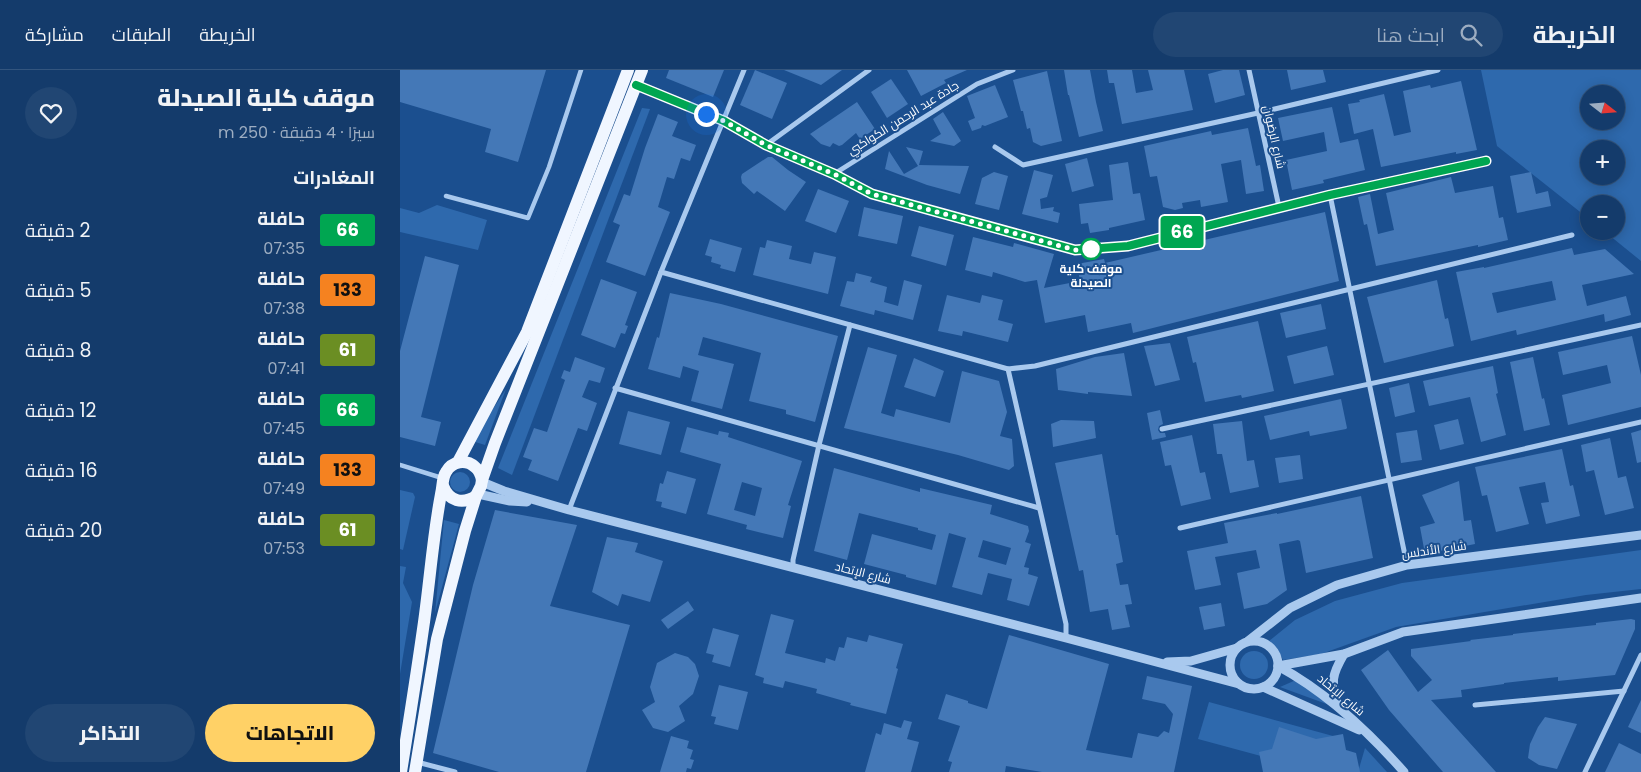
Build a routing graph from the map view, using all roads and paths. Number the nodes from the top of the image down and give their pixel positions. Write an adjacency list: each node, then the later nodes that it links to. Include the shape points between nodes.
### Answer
1 (581, 70): 17 (street, via 549,167 528,218)
2 (628, 70): 30 (main road, via 527,332)
3 (642, 70): 9 (main road)
4 (744, 70): 11 (street)
5 (869, 70): 12 (street)
6 (1012, 70): 15 (street, جادة عبد الرحمن الكواكبي, via 977,84)
7 (1249, 70): 10 (street, شارع الرضوان)
8 (1438, 70): 10 (street)
9 (636, 85): 11 (street); 34 (main road)
10 (1258, 113): 13 (street, via 1023,165); 18 (street, شارع الرضوان)
11 (724, 121): 12 (street); 20 (street)
12 (766, 145): 15 (street)
13 (995, 147)
14 (1486, 161): 16 (street)
15 (834, 174): 18 (street, via 872,194 1075,250 1128,246)
16 (1330, 195): 18 (street); 21 (street)
17 (446, 196)
18 (1279, 208)
19 (1572, 235): 21 (street)
20 (661, 272): 22 (street); 26 (street)
21 (1350, 289): 24 (street, via 1035,366); 25 (street)
22 (850, 325): 24 (street); 29 (street)
23 (1641, 325): 25 (street)
24 (1008, 368): 35 (street)
25 (1370, 385): 28 (street); 32 (street)
26 (616, 388): 29 (street); 36 (street)
27 (1641, 422): 32 (street)
28 (1162, 429)
29 (818, 445): 35 (street); 40 (street)
30 (458, 462): 33 (main road, via 448,468); 34 (main road, via 469,463 478,469)
31 (400, 465): 33 (street)
32 (1390, 480): 37 (street); 39 (street)
33 (443, 482): 34 (main road, via 450,498 457,501 470,500); 56 (main road)
34 (479, 488): 36 (street, شارع الإتحاد, via 510,501 543,502); 55 (main road, via 438,639)
35 (1039, 508): 42 (street, via 1066,624)
36 (569, 510): 40 (street, شارع الإتحاد)
37 (1180, 528)
38 (1641, 535): 39 (street, شارع الأندلس)
39 (1407, 565): 43 (street, شارع الأندلس, via 1337,584 1290,608)
40 (793, 568): 42 (street, شارع الإتحاد)
41 (1641, 598): 45 (street, via 1403,632)
42 (1066, 638): 47 (street, شارع الإتحاد)
43 (1248, 641): 44 (street); 48 (street, via 1263,642 1269,646)
44 (1237, 648): 47 (street, via 1191,661); 49 (street, via 1232,654 1230,668)
45 (1344, 654): 48 (street); 53 (street, via 1334,670 1333,687)
46 (1641, 655): 51 (street)
47 (1156, 663): 49 (street, شارع الإتحاد)
48 (1278, 666): 50 (street, via 1272,681); 53 (street, شارع الإتحاد, via 1301,678)
49 (1239, 684): 50 (street, via 1250,689)
50 (1263, 687): 54 (street, شارع الإتحاد)
51 (1624, 691): 52 (street); 59 (street)
52 (1475, 705)
53 (1338, 706): 54 (street, شارع الإتحاد)
54 (1366, 733): 58 (street)
55 (416, 767): 57 (street)
56 (401, 772)
57 (455, 772)
58 (1404, 772)
59 (1585, 772)

